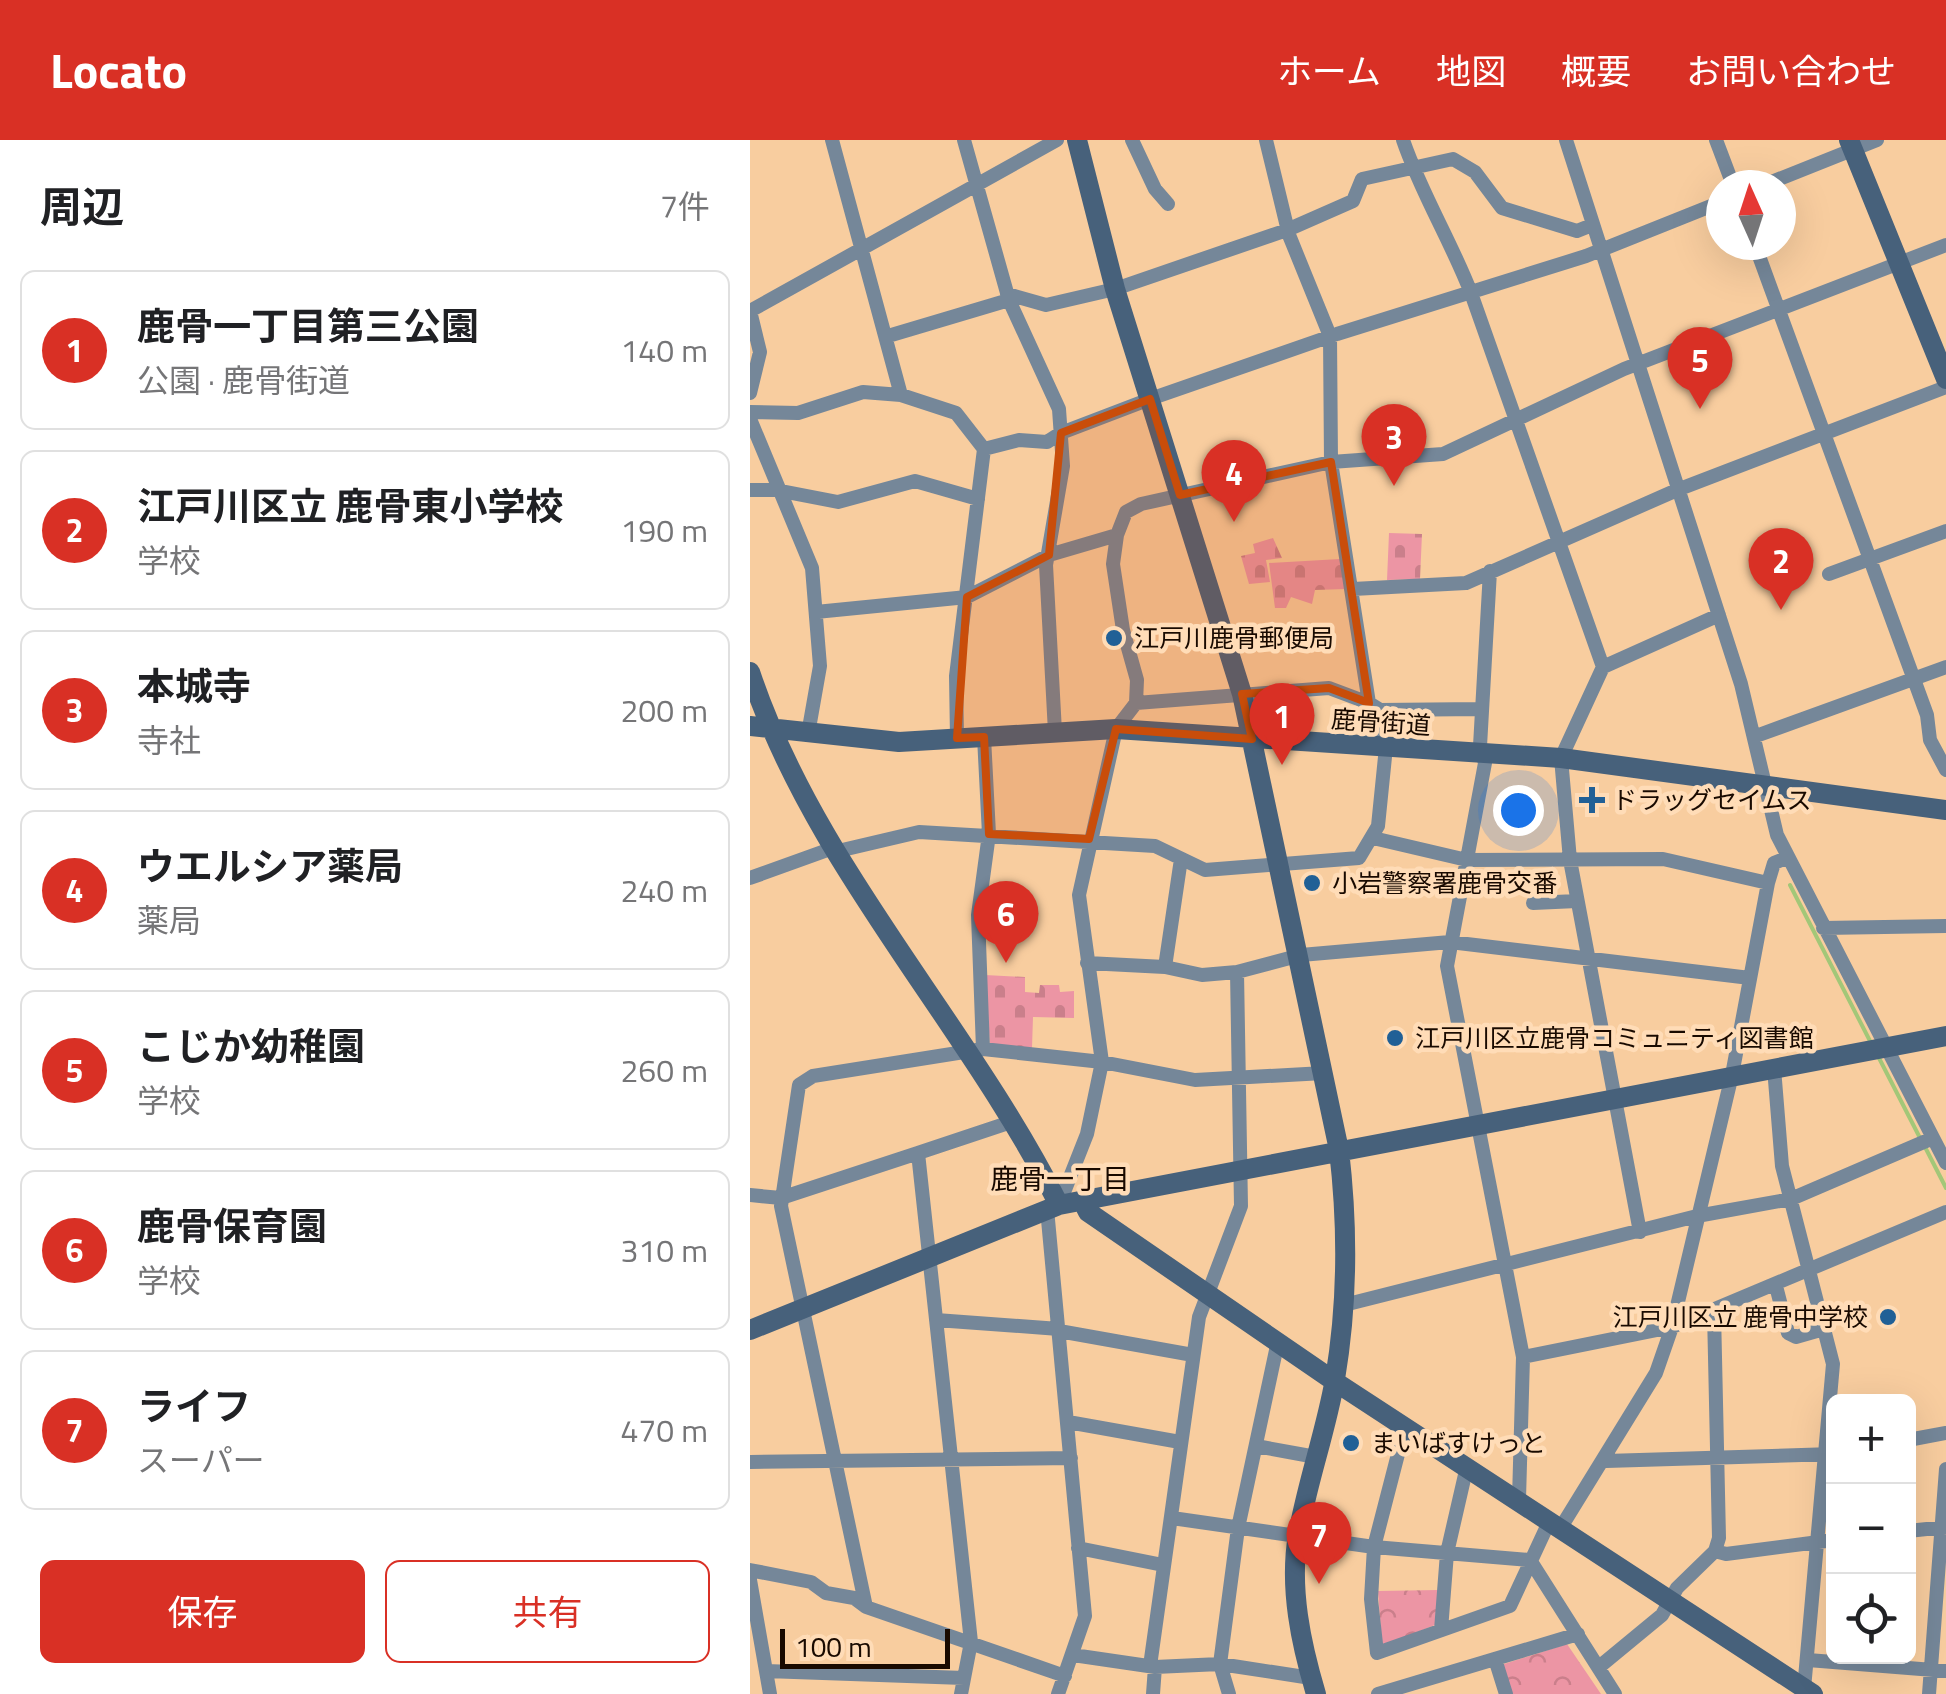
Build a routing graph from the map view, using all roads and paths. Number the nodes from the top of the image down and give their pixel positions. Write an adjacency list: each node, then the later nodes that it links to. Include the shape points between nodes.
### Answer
1 (832, 140): 21 (street)
2 (964, 140): 15 (street)
3 (1057, 140): 15 (street)
4 (1078, 140): 25 (street)
5 (1132, 140): 16 (street)
6 (1266, 140): 19 (street)
7 (1403, 140): 12 (street)
8 (1566, 140): 18 (street)
9 (1716, 140): 13 (street)
10 (1876, 140): 11 (street)
11 (1851, 144): 14 (street); 24 (street)
12 (1412, 168): 18 (street, via 1454,159 1475,172 1502,208 1577,231); 19 (street, via 1362,179 1353,201); 26 (street)
13 (1728, 170)
14 (1796, 170)
15 (977, 186): 21 (street); 27 (street)
16 (1168, 204)
17 (1706, 208): 22 (street)
18 (1592, 225): 22 (street)
19 (1287, 230): 25 (street); 31 (street)
20 (1946, 245): 24 (street)
21 (865, 248): 29 (street); 30 (street)
22 (1600, 250): 26 (street); 33 (street)
23 (1760, 260): 28 (street)
24 (1899, 263): 28 (street); 34 (street)
25 (1116, 289): 27 (street, via 1046,304); 39 (street)
26 (1471, 294): 31 (street); 41 (street)
27 (1008, 297): 30 (street); 42 (street, via 1060,409)
28 (1780, 310): 32 (street); 43 (street)
29 (750, 311): 37 (street, via 760,352)
30 (888, 336): 38 (street)
31 (1330, 336): 39 (street); 45 (street)
32 (1689, 344): 33 (street); 35 (street)
33 (1637, 364): 41 (street); 48 (street)
34 (1946, 379)
35 (1704, 384)
36 (1946, 387): 43 (street)
37 (750, 393)
38 (901, 395): 40 (street, via 863,392 798,413); 44 (street, via 956,413)
39 (1150, 399): 42 (street); 49 (street)
40 (750, 416): 47 (street)
41 (1516, 420): 45 (street, via 1443,454); 53 (street)
42 (1061, 433): 44 (street, via 1047,442); 54 (street, via 1063,466)
43 (1824, 433): 48 (street); 55 (street)
44 (984, 448): 50 (street)
45 (1331, 462): 49 (street); 58 (street)
46 (750, 490): 47 (street)
47 (776, 490): 50 (street, via 838,502 915,481); 60 (street, via 812,568)
48 (1677, 490): 53 (street); 61 (street)
49 (1180, 495): 52 (street, via 1126,512); 66 (street)
50 (978, 499): 59 (street)
51 (1946, 530): 55 (street)
52 (1117, 535): 54 (street); 67 (street, via 1114,564 1138,680)
53 (1559, 540): 56 (street); 62 (street)
54 (1049, 555): 59 (street); 72 (street)
55 (1871, 560): 57 (street); 65 (street)
56 (1490, 572): 58 (street, via 1466,583); 69 (street)
57 (1829, 574)
58 (1353, 589): 68 (street)
59 (967, 597): 60 (street); 76 (street, via 956,676)
60 (816, 612): 73 (street, via 820,666)
61 (1719, 615): 62 (street); 74 (street)
62 (1603, 667): 80 (street)
63 (1946, 667): 65 (street)
64 (750, 672): 70 (street)
65 (1914, 679): 74 (street); 81 (street, via 1930,740)
66 (1242, 694): 67 (street); 68 (street, via 1328,688); 77 (street)
67 (1136, 703): 71 (street)
68 (1375, 706): 69 (street); 78 (street)
69 (1481, 708): 79 (street)
70 (760, 728): 73 (street, 鹿骨街道); 87 (street)
71 (1116, 729): 72 (street, 鹿骨街道); 77 (street, 鹿骨街道); 86 (street)
72 (1055, 732): 75 (street, 鹿骨街道)
73 (808, 734): 76 (street, 鹿骨街道, via 899,742)
74 (1756, 736): 82 (street)
75 (984, 737): 76 (street, 鹿骨街道); 84 (street)
76 (958, 738)
77 (1252, 739): 78 (street, 鹿骨街道); 92 (street)
78 (1384, 747): 79 (street, 鹿骨街道); 85 (street, via 1386,783)
79 (1484, 754): 80 (street, 鹿骨街道); 90 (street)
80 (1562, 758): 82 (street, 鹿骨街道); 91 (street)
81 (1946, 770)
82 (1768, 784): 83 (street, 鹿骨街道); 88 (street)
83 (1946, 810)
84 (990, 834): 86 (street); 87 (street, via 896,834); 108 (street, via 978,914)
85 (1373, 838): 90 (street); 92 (street, via 1358,858)
86 (1089, 839): 89 (street, via 1154,846); 102 (street, via 1079,895)
87 (837, 849): 93 (street); 108 (street)
88 (1786, 858): 94 (street, via 1774,863); 98 (street)
89 (1181, 860): 92 (street, via 1205,870); 103 (street)
90 (1467, 860): 91 (street); 99 (street)
91 (1570, 860): 94 (street, via 1663,858); 95 (street)
92 (1281, 864): 100 (street)
93 (750, 878)
94 (1768, 883): 105 (street)
95 (1578, 901): 96 (street); 101 (street)
96 (1533, 902)
97 (1946, 926): 98 (street)
98 (1823, 928): 107 (street)
99 (1450, 942): 100 (street); 101 (street); 116 (street, via 1447,966)
100 (1300, 955): 104 (street); 111 (street)
101 (1588, 958): 105 (street); 114 (street)
102 (1087, 963): 103 (street); 109 (street)
103 (1165, 967): 104 (street, via 1202,975)
104 (1237, 972): 112 (street)
105 (1750, 978): 113 (street)
106 (1946, 1036): 107 (street)
107 (1886, 1047): 110 (street); 117 (street)
108 (975, 1050): 109 (street); 115 (street); 123 (street, via 813,1076 799,1085)
109 (1102, 1062): 112 (street, via 1194,1080); 126 (street, via 1087,1134)
110 (1774, 1068): 113 (street); 124 (street)
111 (1324, 1073): 112 (street); 118 (street)
112 (1239, 1075): 121 (street)
113 (1732, 1075): 114 (street); 128 (street)
114 (1614, 1097): 116 (street); 129 (street)
115 (1011, 1122): 119 (street); 126 (street)
116 (1477, 1126): 118 (street); 131 (street)
117 (1933, 1138): 120 (street); 124 (street)
118 (1339, 1150): 121 (street); 135 (street, via 1348,1218)
119 (918, 1153): 123 (street); 130 (street)
120 (1946, 1163)
121 (1242, 1168): 125 (street); 134 (street, via 1241,1206)
122 (750, 1195): 123 (street)
123 (781, 1198): 136 (street)
124 (1791, 1199): 128 (street); 132 (street)
125 (1082, 1200): 126 (street); 134 (street, via 1088,1212)
126 (1053, 1207): 130 (street); 142 (street)
127 (1946, 1212): 132 (street)
128 (1701, 1215): 129 (street); 140 (street)
129 (1640, 1232): 131 (street)
130 (929, 1256): 136 (street); 138 (street)
131 (1502, 1266): 135 (street); 146 (street)
132 (1809, 1270): 133 (street); 141 (street)
133 (1776, 1286): 137 (street); 141 (street, via 1788,1334)
134 (1208, 1292): 144 (street); 145 (street)
135 (1344, 1305): 147 (street)
136 (803, 1307): 139 (street); 162 (street)
137 (1714, 1312): 140 (street); 158 (street)
138 (936, 1320): 142 (street); 159 (street)
139 (750, 1328): 143 (street)
140 (1672, 1328): 146 (street); 160 (street, via 1656,1373)
141 (1824, 1329): 148 (street)
142 (1059, 1330): 145 (street); 149 (street)
143 (750, 1341)
144 (1278, 1341): 147 (street); 154 (street)
145 (1194, 1355): 153 (street)
146 (1523, 1357): 166 (street)
147 (1334, 1381): 150 (street); 156 (street)
148 (1832, 1394)
149 (1068, 1422): 153 (street); 157 (street)
150 (1405, 1427): 163 (street); 175 (street)
151 (1946, 1433): 152 (street)
152 (1916, 1439)
153 (1180, 1442): 167 (street)
154 (1256, 1446): 156 (street); 170 (street)
155 (1826, 1455): 158 (street)
156 (1316, 1457): 172 (street)
157 (1071, 1458): 159 (street); 176 (street)
158 (1717, 1458): 160 (street); 177 (street)
159 (951, 1460): 162 (street); 187 (street)
160 (1606, 1461): 168 (street)
161 (750, 1462): 162 (street)
162 (835, 1462): 184 (street)
163 (1467, 1466): 166 (street); 178 (street)
164 (1946, 1469): 169 (street)
165 (1826, 1477): 174 (street)
166 (1519, 1499): 168 (street)
167 (1172, 1518): 170 (street); 180 (street)
168 (1555, 1526): 179 (street); 183 (street)
169 (1944, 1526): 171 (street); 194 (street)
170 (1238, 1528): 172 (street); 191 (street)
171 (1916, 1529)
172 (1298, 1538): 175 (street); 198 (street, via 1297,1600)
173 (1826, 1541): 174 (street)
174 (1817, 1542): 177 (street); 190 (street)
175 (1374, 1547): 178 (street); 185 (street, via 1377,1652)
176 (1078, 1548): 180 (street); 188 (street, via 1086,1616)
177 (1715, 1551): 183 (street)
178 (1447, 1553): 179 (street); 185 (street)
179 (1530, 1560): 185 (street, via 1510,1606); 186 (street)
180 (1163, 1565): 192 (street)
181 (750, 1570): 184 (street, via 811,1582)
182 (750, 1580): 195 (street)
183 (1670, 1602): 193 (street); 200 (street)
184 (866, 1607): 187 (street)
185 (1440, 1630)
186 (1578, 1634): 189 (street); 193 (street)
187 (971, 1642): 196 (street); 197 (street)
188 (1073, 1655): 192 (street); 196 (street)
189 (1495, 1659): 199 (street); 206 (street)
190 (1808, 1660): 194 (street); 200 (street)
191 (1220, 1664): 192 (street); 198 (street); 204 (street)
192 (1152, 1666): 203 (street)
193 (1598, 1667): 207 (street)
194 (1938, 1670): 208 (street)
195 (766, 1671): 197 (street); 201 (street)
196 (1065, 1676): 202 (street)
197 (963, 1686)
198 (1314, 1686)
199 (1398, 1691): 205 (street)
200 (1808, 1692)
201 (770, 1694)
202 (1058, 1694)
203 (1153, 1694)
204 (1228, 1694)
205 (1378, 1694)
206 (1506, 1694)
207 (1615, 1694)
208 (1930, 1694)

